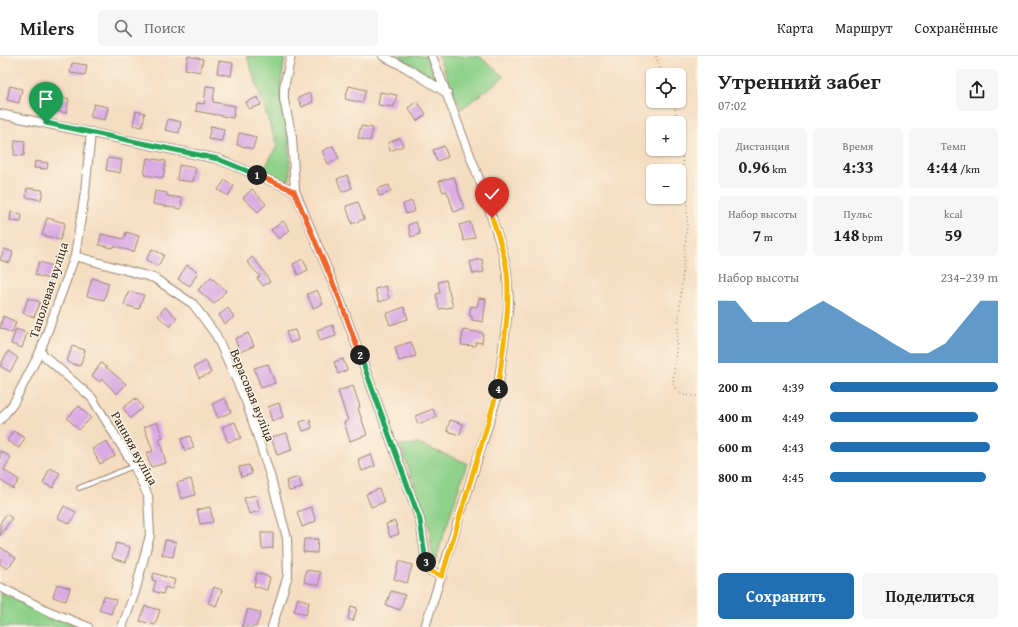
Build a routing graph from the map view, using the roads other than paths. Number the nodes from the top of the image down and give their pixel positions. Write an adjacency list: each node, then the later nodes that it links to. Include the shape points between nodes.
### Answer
1 (290, 56): 7 (street, via 284,100 292,137)
2 (383, 56): 4 (street)
3 (432, 56): 4 (street)
4 (447, 93): 13 (street, via 503,253 509,302 497,397)
5 (0, 114): 6 (street)
6 (91, 132): 7 (street, via 218,159); 8 (street, Таполевая вуліца)
7 (294, 191): 13 (street, via 340,300 418,512 426,561 430,571)
8 (75, 256): 9 (street, Таполевая вуліца); 17 (street, Верасовая вуліца, via 154,278 193,304 216,335 246,401 287,538 288,575)
9 (40, 352): 10 (street, Таполевая вуліца, via 13,404); 11 (street, Ранняя вуліца, via 92,398)
10 (0, 420)
11 (134, 466): 12 (lane); 15 (street, Ранняя вуліца, via 148,496 150,534)
12 (79, 488)
13 (442, 576): 18 (street)
14 (0, 587): 16 (street)
15 (124, 625)
16 (88, 627)
17 (272, 627)
18 (425, 627)

